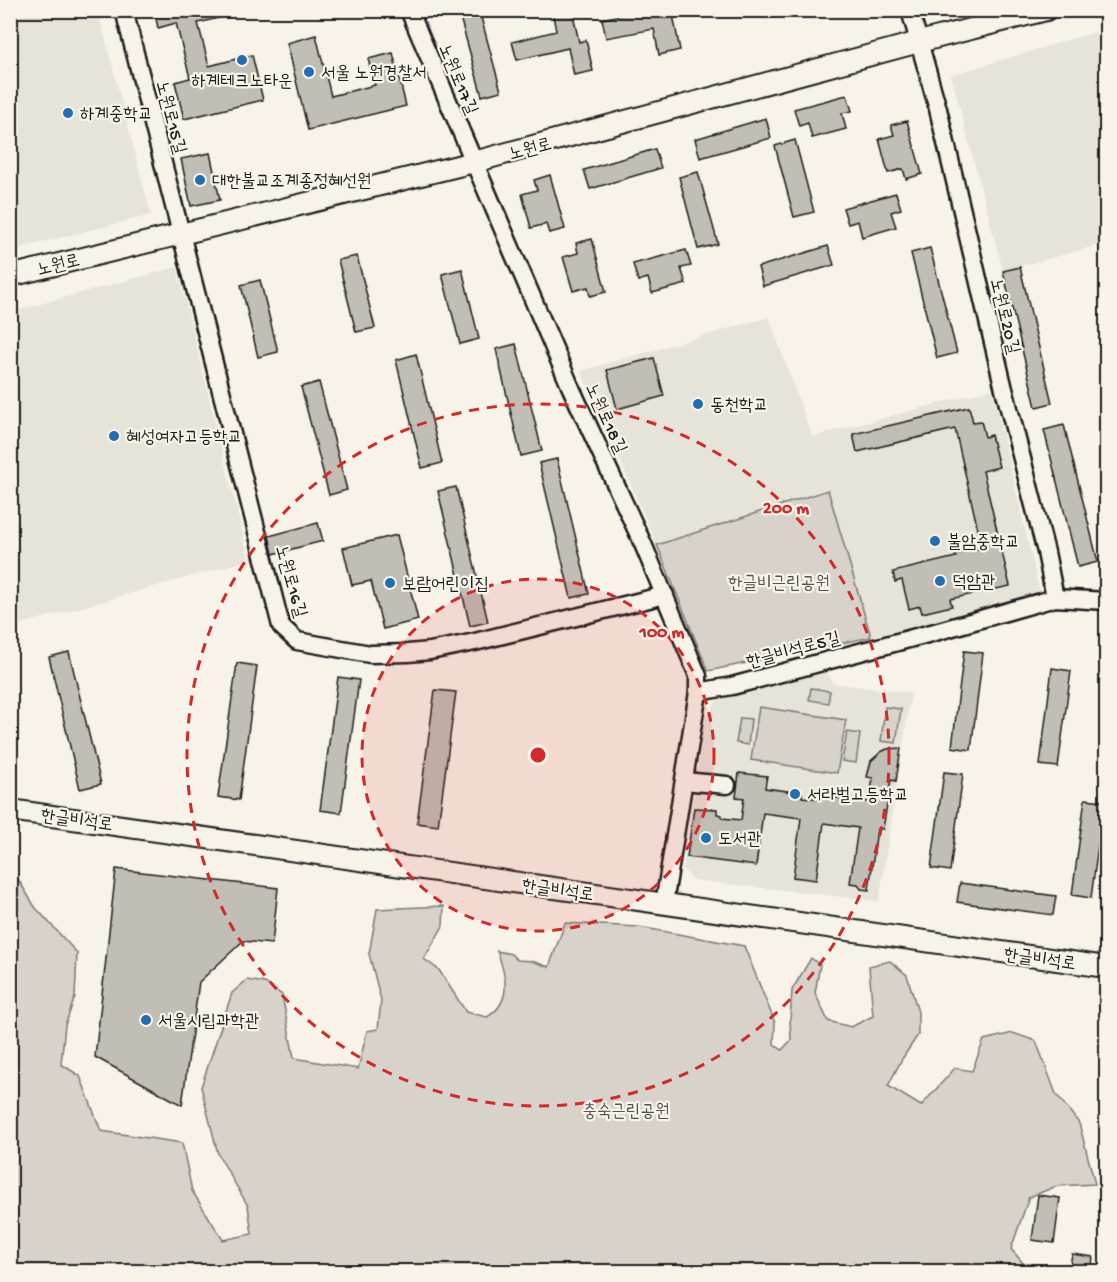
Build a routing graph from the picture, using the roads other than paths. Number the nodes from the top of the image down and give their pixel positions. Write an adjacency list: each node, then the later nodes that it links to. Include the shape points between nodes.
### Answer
1 (124, 10): 7 (street, 노원로15길)
2 (409, 10): 6 (street, 노원로17길)
3 (910, 10): 5 (street, 노원로20길)
4 (1046, 10): 5 (main road, 노원로)
5 (919, 42): 6 (main road, 노원로); 10 (street, 노원로20길)
6 (474, 162): 7 (main road, 노원로); 9 (street, 노원로18길)
7 (182, 234): 8 (main road, 노원로); 9 (street, 노원로16길, via 281,626 297,641 370,654 430,651)
8 (10, 276)
9 (664, 595): 12 (street, 노원로18길, via 692,658)
10 (1055, 598): 11 (street, 한글비석로5길); 12 (street, 한글비석로5길)
11 (1107, 601)
12 (698, 692): 13 (street)
13 (684, 781): 14 (street); 16 (street)
14 (727, 785)
15 (10, 810): 16 (main road, 한글비석로)
16 (664, 904): 17 (main road, 한글비석로)
17 (1107, 967)

